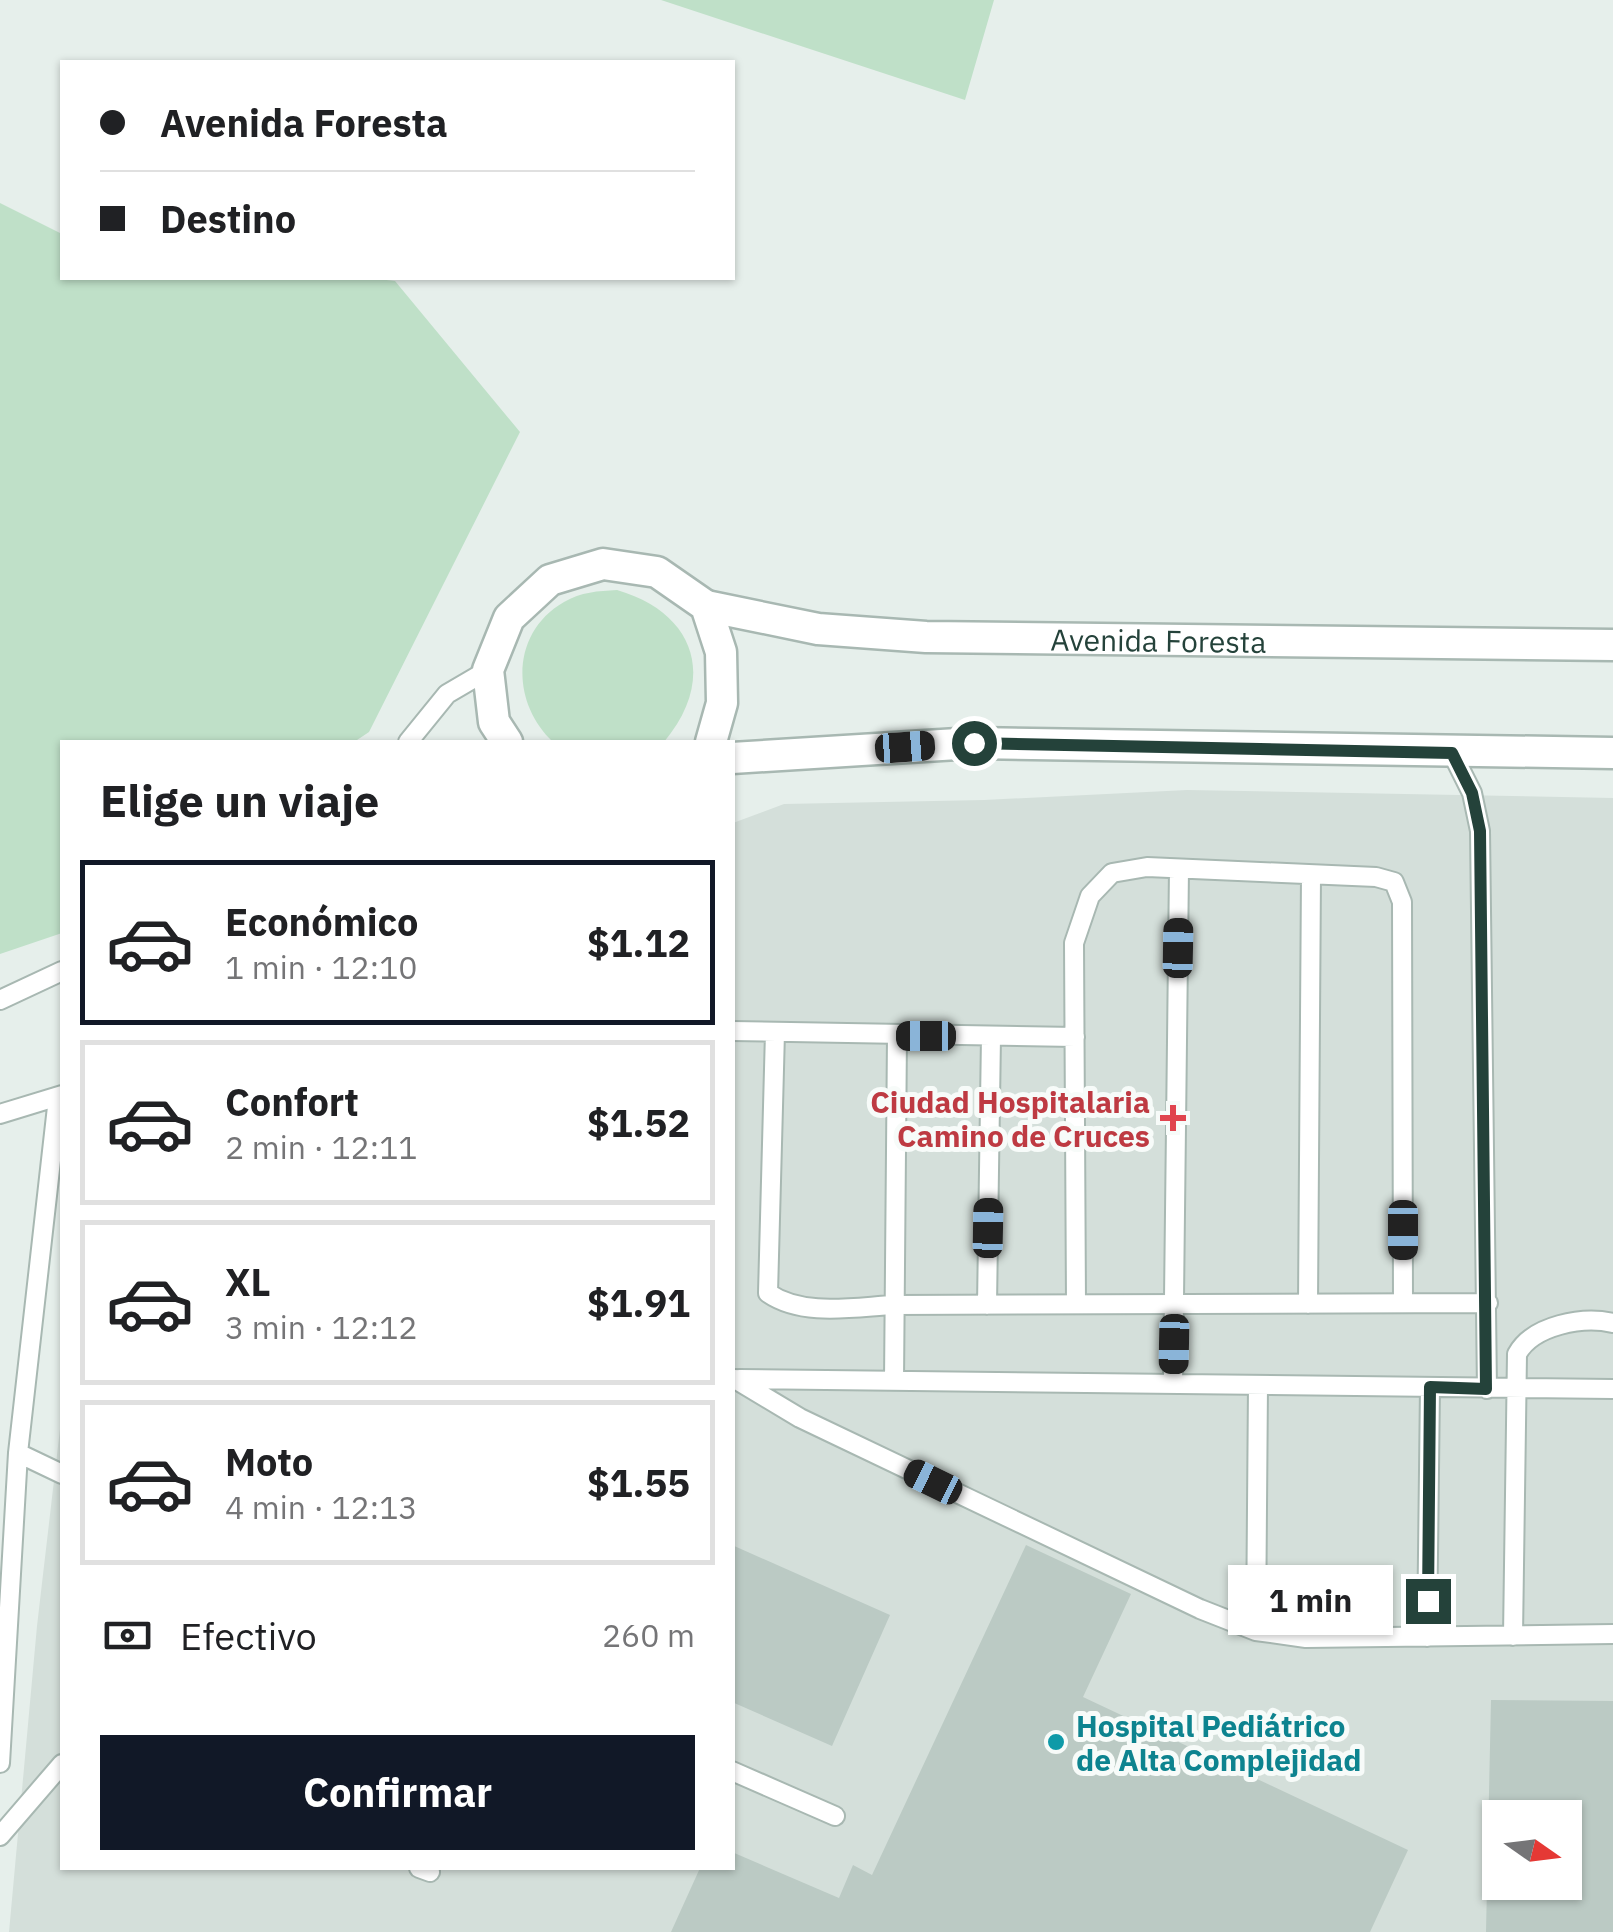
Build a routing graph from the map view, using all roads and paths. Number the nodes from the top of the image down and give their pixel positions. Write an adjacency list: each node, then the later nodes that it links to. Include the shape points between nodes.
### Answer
1 (706, 606): 2 (street, Avenida Foresta, via 818,629 926,638); 3 (street, via 657,572 602,564 550,580 509,618); 6 (street, via 721,652 722,703)
2 (1613, 646)
3 (488, 670): 4 (lane, via 447,694); 5 (street, via 494,722)
4 (410, 740)
5 (506, 740)
6 (712, 740)
7 (1452, 753): 8 (street); 9 (street, via 974,743); 22 (lane, via 1472,793 1480,831)
8 (1613, 754)
9 (735, 758)
10 (1179, 869): 11 (lane); 18 (lane, via 1112,873 1090,896 1074,943); 24 (lane)
11 (1311, 874): 21 (lane, via 1394,882 1402,902); 25 (lane)
12 (60, 972): 13 (lane)
13 (0, 1000)
14 (735, 1031): 15 (lane)
15 (776, 1032): 16 (lane); 26 (lane, via 768,1293 784,1304)
16 (897, 1036): 17 (lane); 26 (lane)
17 (991, 1036): 18 (lane); 27 (lane)
18 (1074, 1037): 23 (lane)
19 (60, 1097): 20 (lane); 38 (lane)
20 (0, 1114)
21 (1403, 1303): 22 (lane); 25 (lane)
22 (1488, 1303): 35 (lane)
23 (1076, 1304): 24 (lane); 27 (lane)
24 (1175, 1304): 25 (lane); 32 (lane)
25 (1308, 1304)
26 (894, 1305): 27 (lane); 31 (lane)
27 (987, 1305)
28 (1613, 1322): 36 (lane, via 1537,1333 1517,1354)
29 (735, 1378): 31 (lane)
30 (735, 1379): 40 (lane, via 800,1418)
31 (894, 1380): 32 (lane)
32 (1173, 1384): 33 (lane)
33 (1258, 1385): 34 (lane); 40 (lane)
34 (1430, 1387): 35 (lane); 43 (lane)
35 (1486, 1389): 36 (lane)
36 (1517, 1389): 37 (lane); 42 (lane)
37 (1613, 1389)
38 (18, 1453): 39 (lane); 44 (lane)
39 (60, 1473)
40 (1256, 1631): 43 (lane, via 1306,1638)
41 (1613, 1634): 42 (lane)
42 (1514, 1636): 43 (lane)
43 (1427, 1637)
44 (0, 1762)
45 (60, 1766): 48 (lane)
46 (735, 1772): 47 (lane)
47 (834, 1816)
48 (0, 1836)

